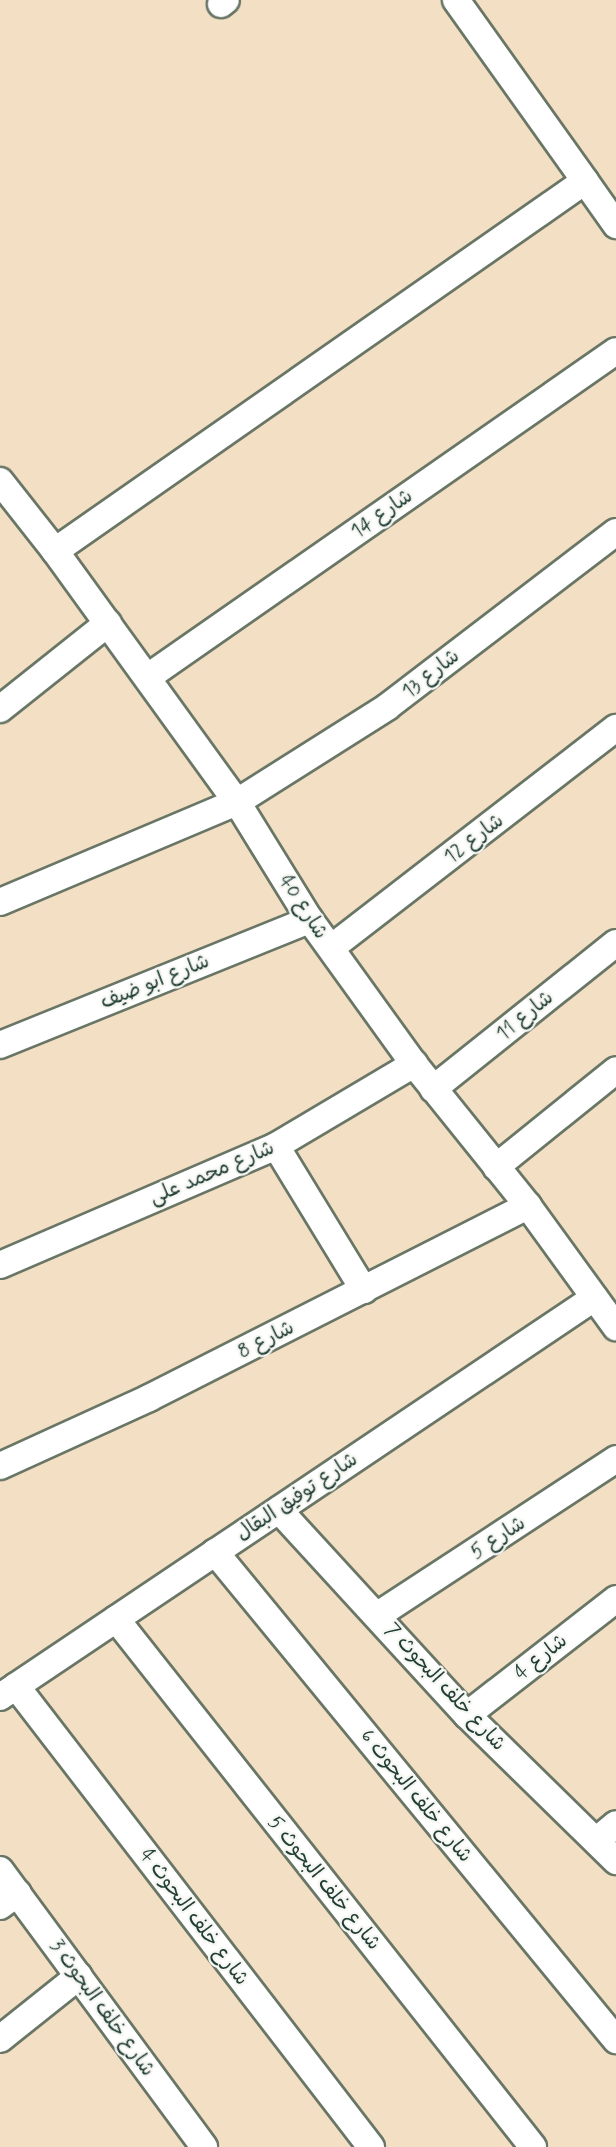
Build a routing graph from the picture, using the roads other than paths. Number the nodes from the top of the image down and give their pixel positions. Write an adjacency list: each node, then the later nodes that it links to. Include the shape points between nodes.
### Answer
1 (456, 0): 2 (street)
2 (585, 181): 3 (street); 7 (street)
3 (616, 225)
4 (616, 351): 9 (street, شارع 14)
5 (0, 481): 7 (street, شارع 40)
6 (616, 532): 12 (street, شارع 13, via 387,707)
7 (56, 550): 8 (street, شارع 40)
8 (108, 623): 9 (street, شارع 40); 10 (street)
9 (148, 677): 12 (street, شارع 40)
10 (0, 709)
11 (616, 728): 16 (street, شارع 12)
12 (237, 802): 13 (street, شارع 13); 14 (street, شارع 40)
13 (0, 902)
14 (310, 920): 16 (street, شارع 40); 17 (street, شارع ابو ضيف)
15 (616, 943): 20 (street, شارع 11)
16 (331, 948): 18 (street, شارع 40)
17 (0, 1045)
18 (414, 1064): 20 (street, شارع 40); 21 (street, شارع محمد على)
19 (616, 1070): 22 (street)
20 (433, 1089): 22 (street, شارع 40)
21 (276, 1146): 24 (street, شارع محمد على); 25 (street)
22 (496, 1167): 23 (street, شارع 40)
23 (528, 1206): 25 (street, شارع 8); 26 (street, شارع 40)
24 (0, 1265)
25 (364, 1290): 29 (street, شارع 8, via 149,1398)
26 (594, 1298): 27 (street, شارع 40); 30 (street, شارع توفيق البقال)
27 (616, 1327)
28 (616, 1459): 33 (street, شارع 5)
29 (0, 1466)
30 (279, 1510): 31 (street, شارع توفيق البقال); 33 (street, شارع خلف البحوث 7)
31 (215, 1552): 34 (street, شارع توفيق البقال); 44 (street, شارع خلف البحوث 6)
32 (616, 1599): 36 (street, شارع 4)
33 (378, 1615): 36 (street, شارع خلف البحوث 7)
34 (116, 1619): 35 (street, شارع توفيق البقال); 47 (street, شارع خلف البحوث 5)
35 (8, 1691): 46 (street, شارع خلف البحوث 4)
36 (467, 1714): 38 (street, شارع خلف البحوث 7)
37 (616, 1824): 38 (street)
38 (596, 1841): 39 (street, شارع خلف البحوث 7)
39 (616, 1861)
40 (0, 1870): 41 (street, شارع خلف البحوث 3)
41 (9, 1900): 42 (street, شارع خلف البحوث 3)
42 (79, 1976): 43 (street); 45 (street, شارع خلف البحوث 3)
43 (0, 2039)
44 (616, 2040)
45 (204, 2147)
46 (371, 2147)
47 (532, 2147)

